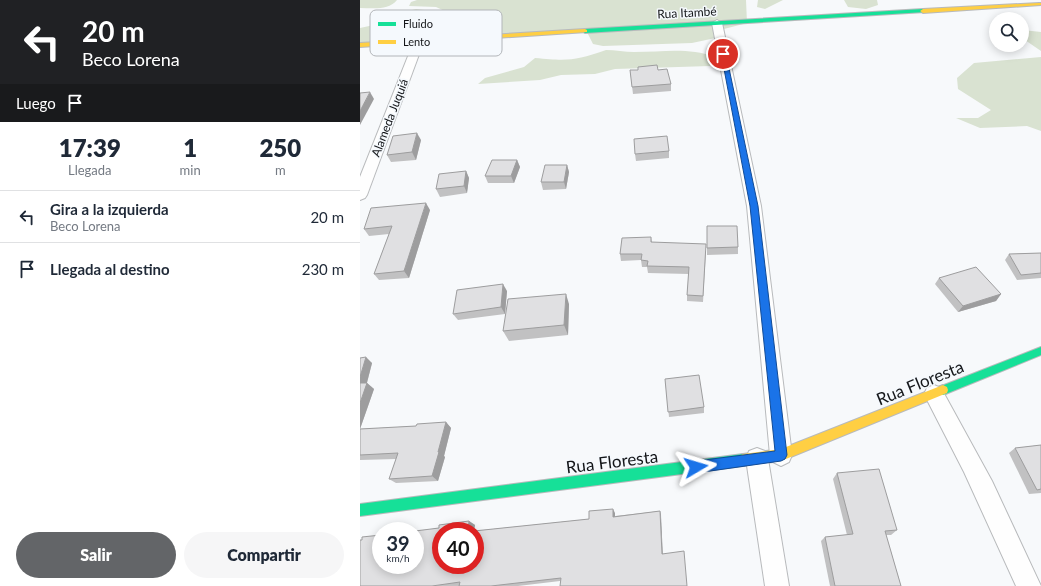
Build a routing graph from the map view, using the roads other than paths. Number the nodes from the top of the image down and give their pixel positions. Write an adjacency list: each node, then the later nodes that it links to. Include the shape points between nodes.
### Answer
1 (1039, 4): 2 (street, Rua Itambé)
2 (717, 23): 3 (street, Rua Itambé); 10 (street, via 754,206)
3 (502, 36)
4 (370, 44): 5 (street, Rua Itambé)
5 (360, 45)
6 (413, 56): 7 (street, Alameda Juquiá)
7 (360, 195)
8 (1041, 351): 9 (street, Rua Floresta)
9 (934, 394): 10 (street, Rua Floresta); 14 (street, via 966,452)
10 (781, 455): 11 (street, Rua Floresta)
11 (757, 459): 12 (street, Rua Floresta); 13 (street)
12 (360, 510)
13 (777, 586)
14 (1029, 586)

